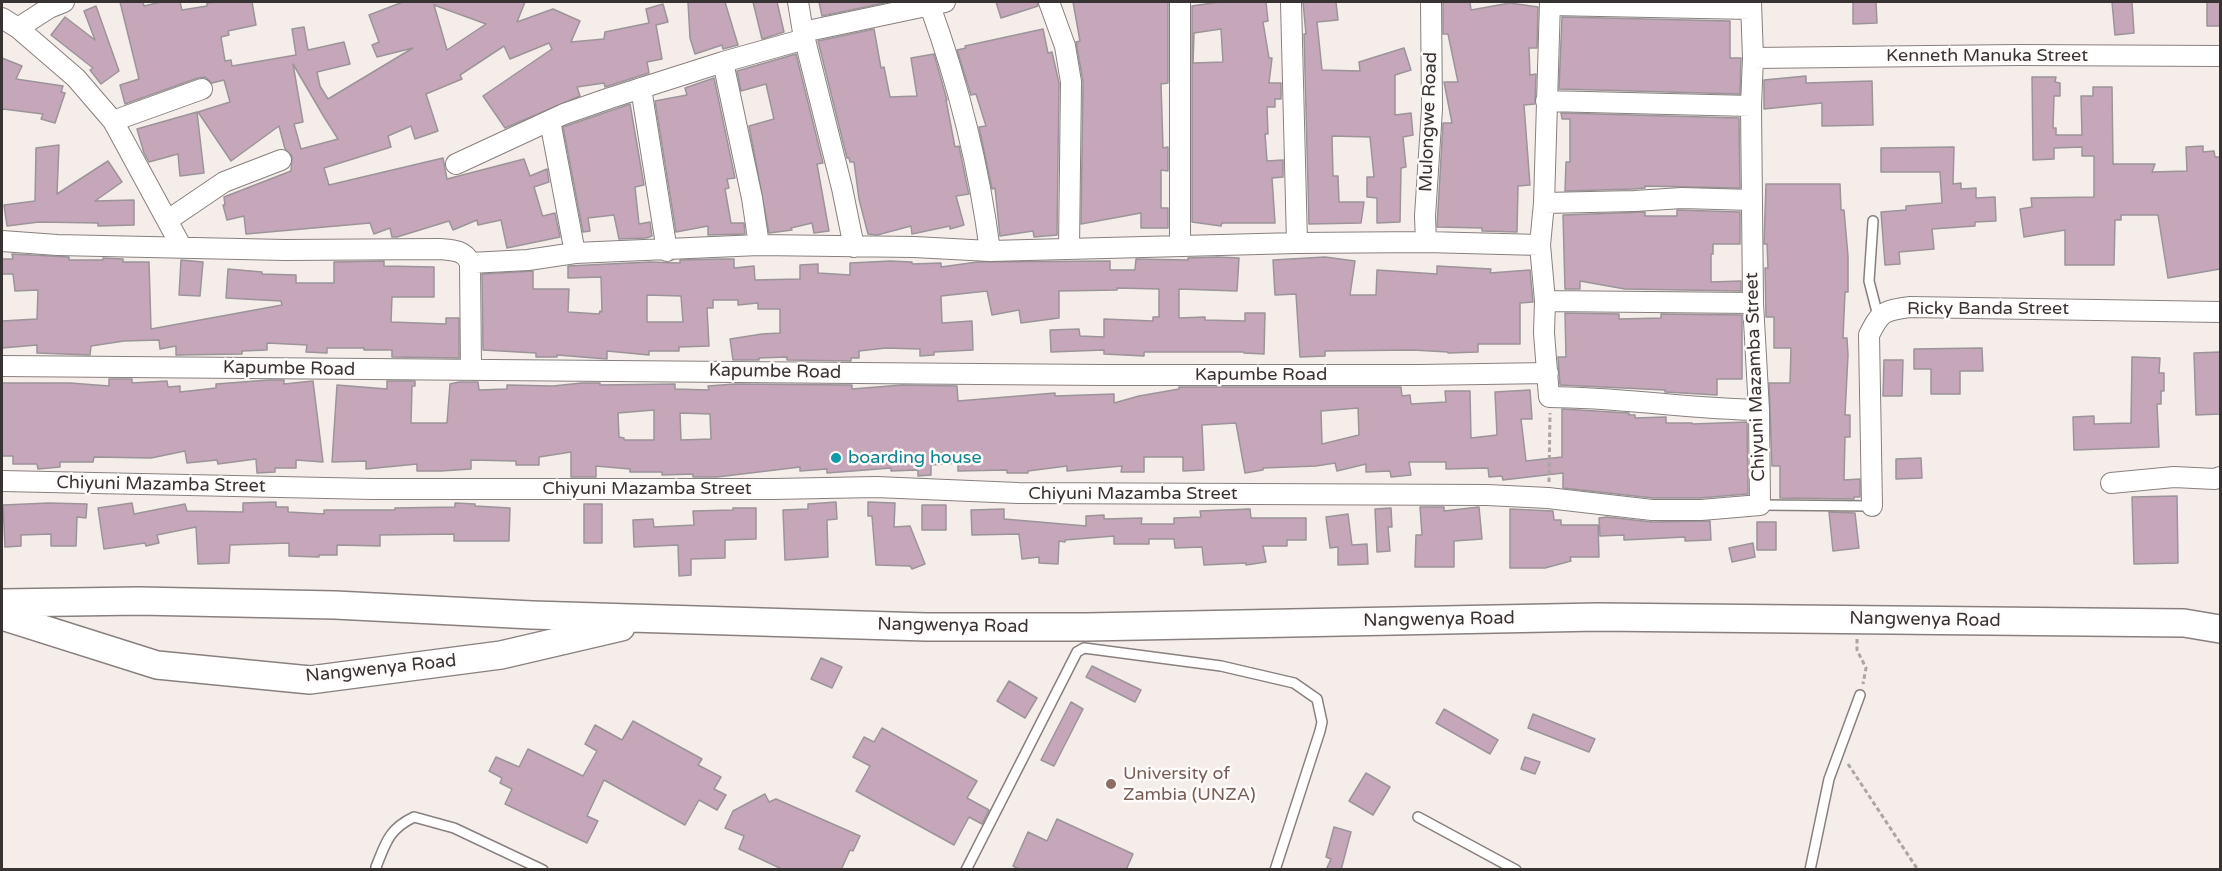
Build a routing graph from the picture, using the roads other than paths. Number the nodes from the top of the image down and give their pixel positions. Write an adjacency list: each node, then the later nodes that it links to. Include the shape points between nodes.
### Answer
1 (64, 2): 10 (street)
2 (798, 2): 11 (street)
3 (1049, 2): 35 (street, via 1065,46 1071,82)
4 (1180, 2): 33 (street)
5 (1291, 2): 29 (street)
6 (1431, 2): 28 (street, Mulongwe Road, via 1432,109)
7 (1550, 3): 9 (street); 17 (street)
8 (938, 4): 11 (street); 37 (street, via 948,57 968,123)
9 (1751, 5): 13 (street, Chiyuni Mazamba Street)
10 (10, 23): 19 (street, via 76,78)
11 (804, 36): 14 (street); 34 (street)
12 (2220, 56): 13 (street, Kenneth Manuka Street)
13 (1753, 58): 18 (street, Chiyuni Mazamba Street)
14 (723, 62): 15 (street); 30 (street)
15 (642, 88): 20 (street); 36 (street)
16 (202, 89): 19 (street)
17 (1546, 100): 18 (street); 24 (street)
18 (1751, 106): 23 (street, Chiyuni Mazamba Street)
19 (113, 121): 25 (street)
20 (550, 122): 22 (street); 38 (street)
21 (281, 160): 25 (street, via 224,182)
22 (456, 164)
23 (1752, 200): 24 (street, via 1682,198); 41 (street, Chiyuni Mazamba Street)
24 (1544, 203): 31 (street)
25 (168, 220): 32 (street)
26 (1873, 221): 43 (lane, via 1869,281)
27 (2, 241): 32 (street)
28 (1426, 242): 29 (street); 31 (street)
29 (1297, 243): 33 (street)
30 (759, 245): 34 (street); 36 (street)
31 (1540, 245): 40 (street)
32 (181, 246): 39 (street, via 440,249 458,251)
33 (1180, 246): 35 (street)
34 (854, 247): 37 (street)
35 (1069, 249): 37 (street)
36 (667, 250): 38 (street)
37 (990, 251)
38 (575, 253): 39 (street)
39 (470, 263): 45 (street)
40 (1545, 300): 41 (street); 46 (street)
41 (1752, 303): 47 (street, Chiyuni Mazamba Street)
42 (2220, 312): 43 (street, Ricky Banda Street, via 1910,307)
43 (1878, 316): 52 (street, via 1869,335)
44 (2, 366): 45 (street, Kapumbe Road)
45 (471, 369): 46 (street, Kapumbe Road, via 1102,375)
46 (1548, 373): 47 (street, via 1550,397)
47 (1759, 410): 51 (street, Chiyuni Mazamba Street)
48 (2220, 477): 50 (street)
49 (2, 481): 51 (street, Chiyuni Mazamba Street, via 373,489 876,487 1018,493 1548,498 1652,510)
50 (2111, 483)
51 (1760, 505): 52 (lane)
52 (1872, 506)
53 (2, 603): 55 (main road, Nangwenya Road, via 139,601)
54 (2, 616): 55 (main road, Nangwenya Road, via 158,665 310,680 501,655)
55 (657, 619): 56 (main road, Nangwenya Road, via 926,627 1099,627 1598,617 2184,623)
56 (2220, 629)
57 (1860, 695): 64 (lane, via 1829,779)
58 (1418, 817): 63 (lane)
59 (377, 870): 60 (lane, via 390,834 414,817 454,828)
60 (543, 870)
61 (966, 870): 62 (lane, via 1077,652 1084,648 1221,666 1294,683 1317,699 1320,731)
62 (1275, 870)
63 (1516, 870)
64 (1810, 870)

